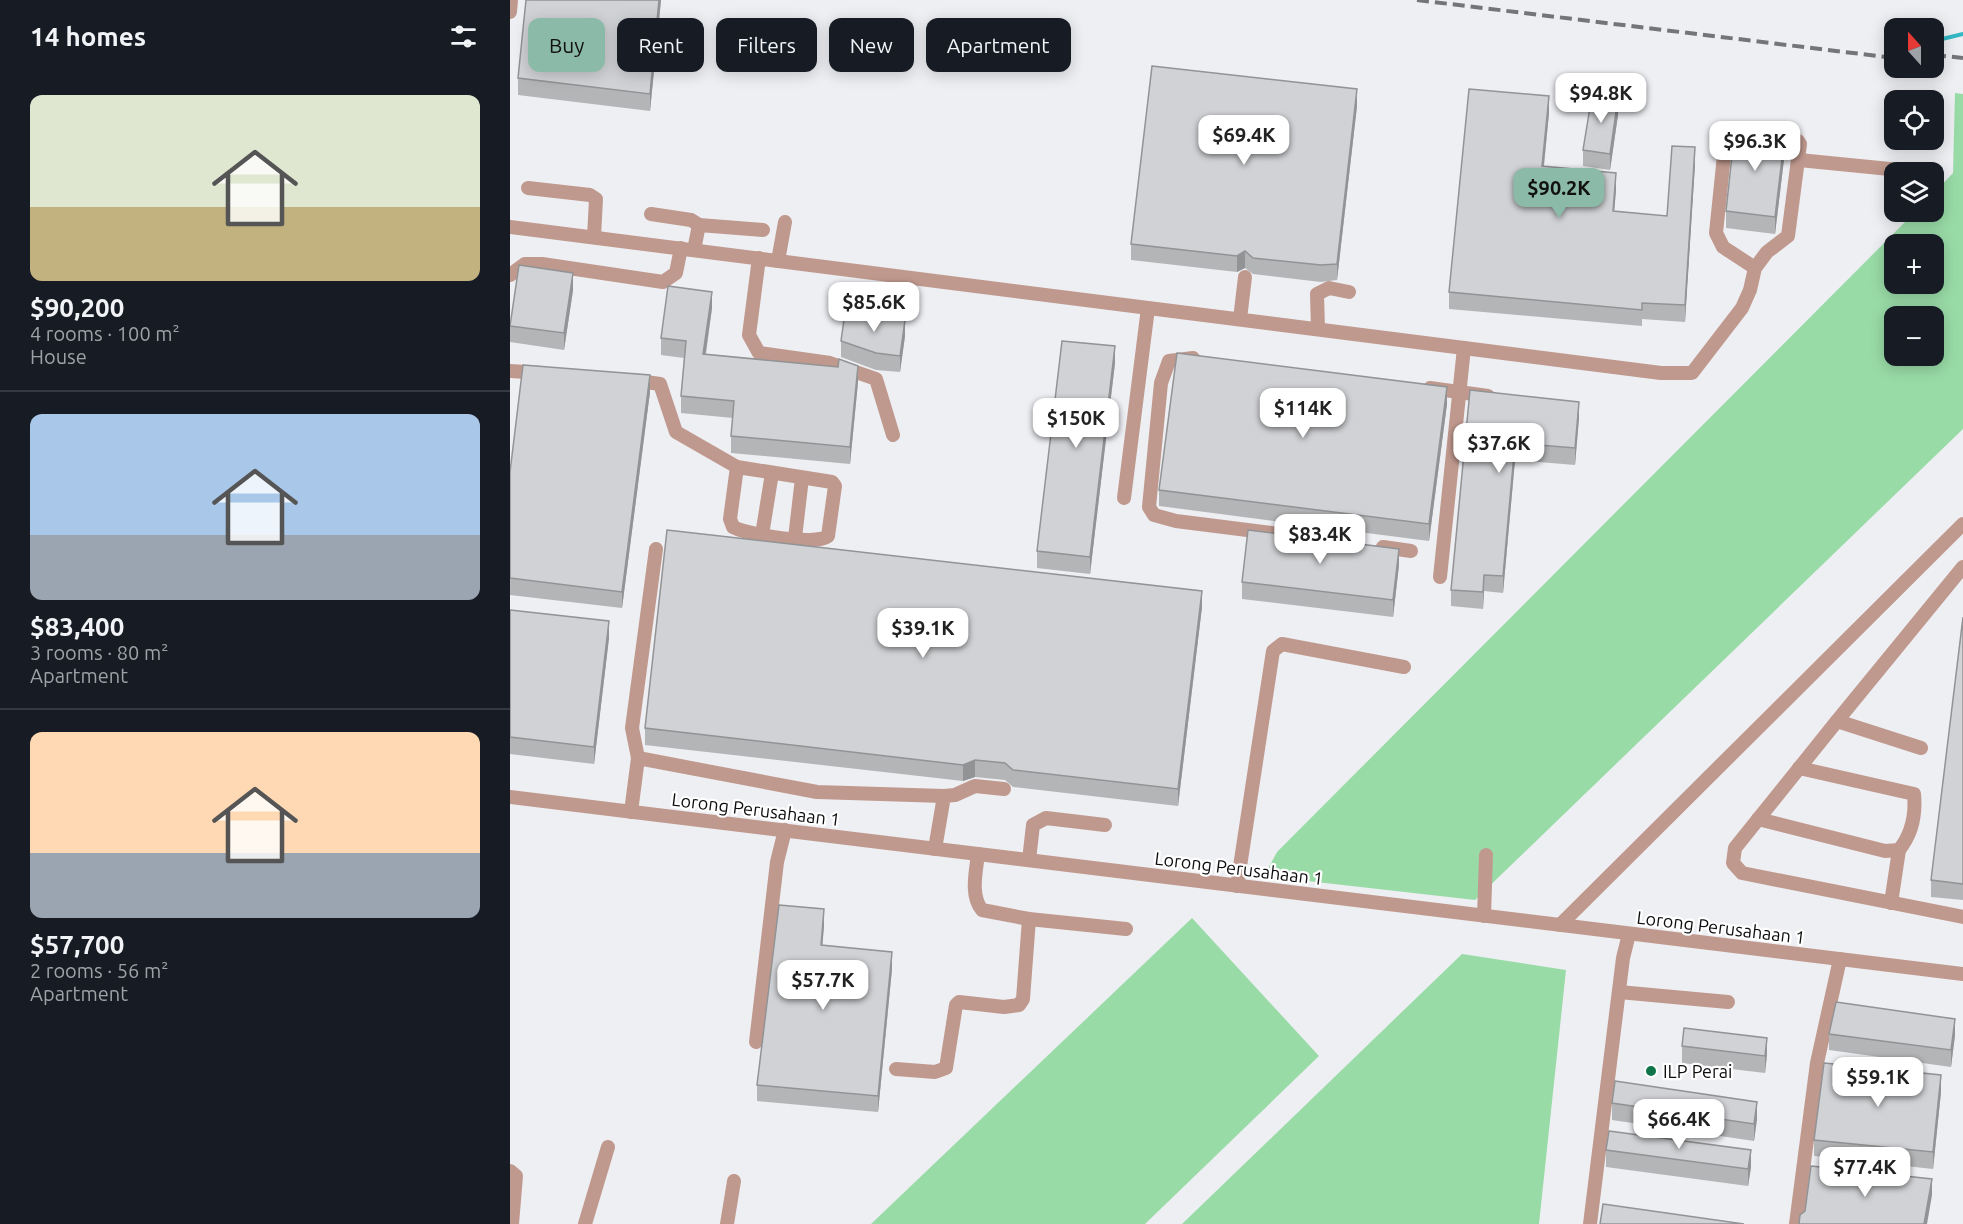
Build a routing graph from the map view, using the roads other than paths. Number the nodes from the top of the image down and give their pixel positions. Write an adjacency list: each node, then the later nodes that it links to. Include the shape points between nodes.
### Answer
1 (512, 0): 2 (street)
2 (510, 12)
3 (1799, 160): 4 (street); 15 (street, via 1788,236 1767,252); 15 (street, via 1798,141 1736,132 1726,136 1716,233 1723,247)
4 (1884, 168)
5 (528, 188): 11 (street, via 596,199)
6 (651, 214): 8 (street, via 691,220)
7 (785, 222): 14 (street)
8 (699, 225): 10 (street); 12 (street)
9 (510, 227): 11 (street)
10 (763, 230)
11 (594, 237): 12 (street)
12 (688, 249): 13 (street); 16 (street, via 676,273 663,282 542,264 525,264)
13 (759, 258): 14 (street); 30 (street, via 749,335 752,345 759,353 830,363 876,379)
14 (778, 261): 19 (street)
15 (1755, 268): 22 (street, via 1742,308 1692,374)
16 (510, 275)
17 (1245, 277): 20 (street)
18 (1349, 292): 21 (street, via 1329,288 1317,294)
19 (1148, 308): 20 (street); 34 (street)
20 (1240, 319): 21 (street)
21 (1318, 329): 22 (street)
22 (1464, 348): 28 (street)
23 (1208, 360): 38 (street, via 1185,357 1169,361 1161,383 1149,507 1154,515)
24 (510, 371): 25 (street)
25 (555, 374)
26 (622, 380): 31 (street, via 660,384 676,432)
27 (1413, 386): 28 (street)
28 (1459, 392): 29 (street); 43 (street)
29 (1506, 399)
30 (893, 435)
31 (737, 467): 32 (street); 36 (street, via 731,523 737,529)
32 (772, 473): 33 (street); 36 (street)
33 (802, 478): 37 (street); 37 (street, via 832,482 835,486 828,536 821,541)
34 (1125, 498)
35 (1963, 524): 66 (street)
36 (762, 535): 37 (street)
37 (795, 538)
38 (1329, 540)
39 (1364, 545): 41 (street)
40 (656, 549): 47 (street, via 632,728)
41 (1411, 551)
42 (1963, 567): 45 (street)
43 (1440, 577)
44 (1404, 667): 61 (street, via 1282,644 1273,651)
45 (1837, 721): 46 (street); 48 (street)
46 (1921, 748)
47 (638, 758): 50 (street, via 817,792); 52 (street)
48 (1798, 768): 53 (street); 57 (street, via 1914,794 1910,837)
49 (1004, 789): 50 (street, via 975,786)
50 (944, 796): 56 (street)
51 (510, 797): 52 (street, Lorong Perusahaan 1)
52 (631, 812): 55 (street, Lorong Perusahaan 1)
53 (1758, 819): 57 (street, via 1885,851); 62 (street, via 1735,849 1733,863 1742,873)
54 (1105, 825): 60 (street, via 1046,819 1033,825)
55 (784, 830): 56 (street, Lorong Perusahaan 1); 73 (street)
56 (935, 849): 58 (street, Lorong Perusahaan 1)
57 (1899, 850): 62 (street)
58 (978, 854): 60 (street, Lorong Perusahaan 1); 65 (street, via 974,887 978,905 989,913)
59 (1486, 855): 63 (street)
60 (1029, 860): 61 (street, Lorong Perusahaan 1)
61 (1237, 886): 63 (street, Lorong Perusahaan 1)
62 (1891, 903): 64 (street)
63 (1484, 916): 66 (street, Lorong Perusahaan 1)
64 (1963, 917)
65 (1029, 919): 67 (street); 74 (street, via 1023,999 1019,1005 959,1002 946,1068 935,1072)
66 (1560, 925): 68 (street, Lorong Perusahaan 1)
67 (1126, 929)
68 (1629, 934): 69 (street, Lorong Perusahaan 1); 71 (street)
69 (1840, 959): 70 (street, Lorong Perusahaan 1); 82 (street)
70 (1963, 974)
71 (1618, 992): 72 (street); 81 (street)
72 (1728, 1002)
73 (756, 1042)
74 (896, 1069)
75 (608, 1147): 79 (street)
76 (510, 1171): 78 (street, via 516,1176)
77 (734, 1181): 80 (street)
78 (512, 1224)
79 (585, 1224)
80 (727, 1224)
81 (1590, 1224)
82 (1796, 1224)

